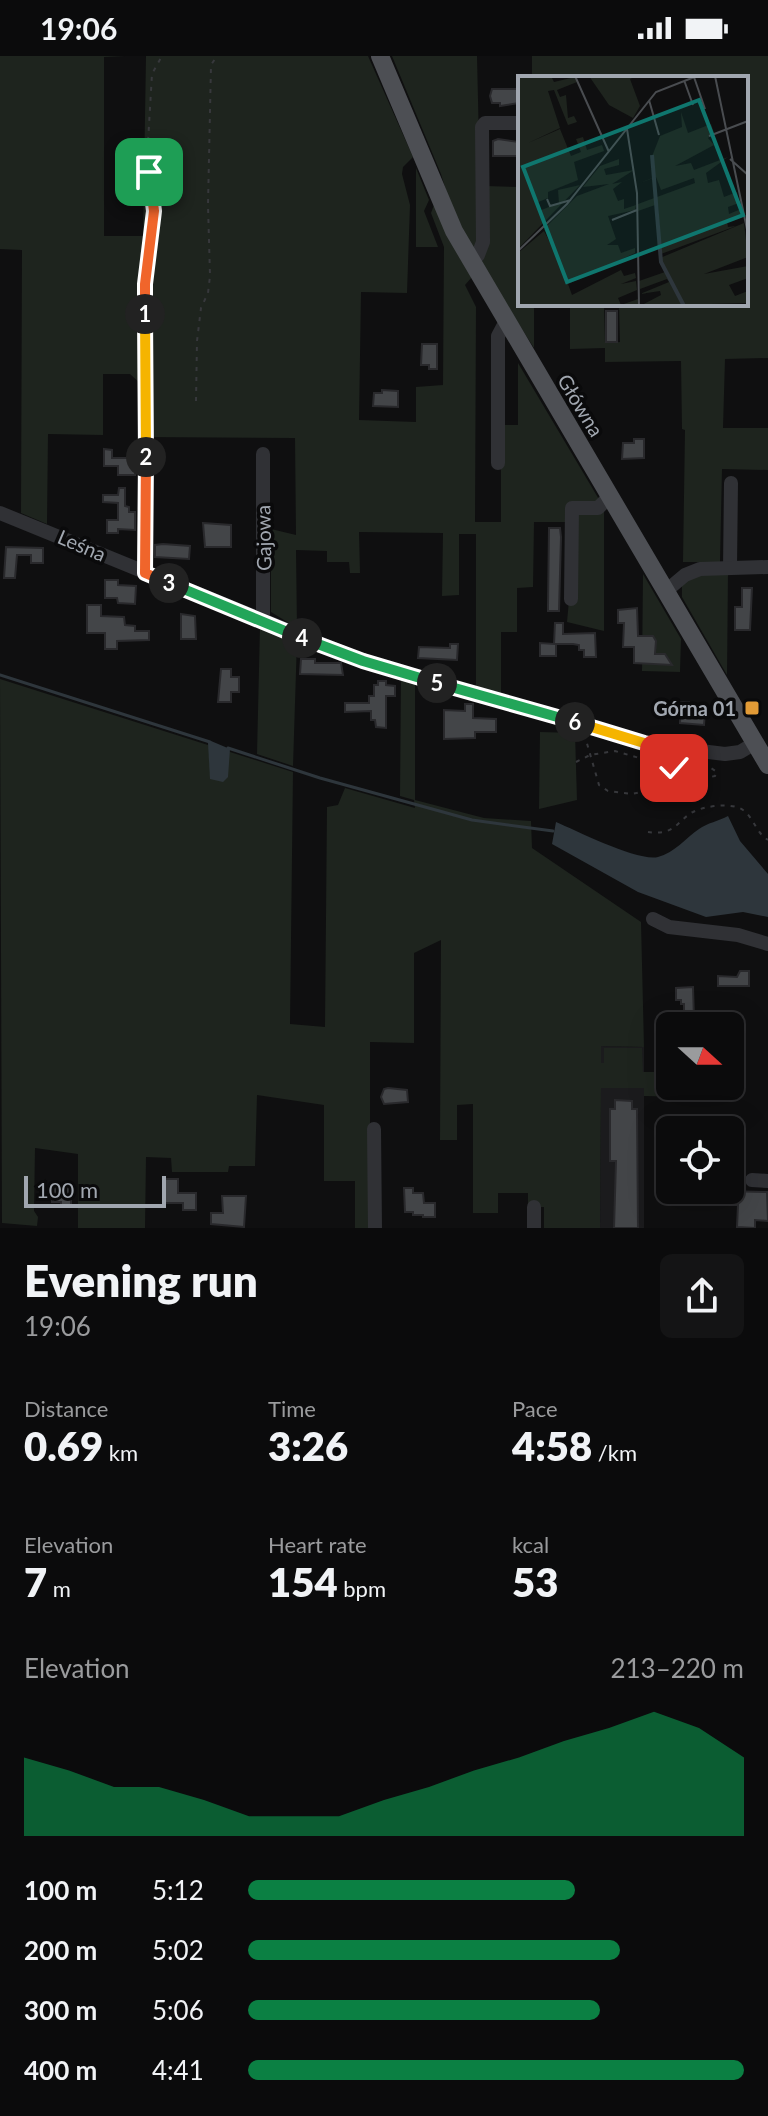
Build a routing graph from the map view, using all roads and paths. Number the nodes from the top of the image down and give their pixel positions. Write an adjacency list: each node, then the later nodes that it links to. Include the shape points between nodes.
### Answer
1 (162, 56): 8 (path, via 152,74 148,142 154,211 145,284)
2 (217, 56): 7 (path, via 211,65 210,276 197,341)
3 (380, 56): 5 (main road, Główna)
4 (518, 123): 5 (street, via 482,127 483,242)
5 (472, 263): 6 (main road, Główna)
6 (506, 321): 10 (street, via 498,336); 12 (main road, Główna)
7 (196, 401)
8 (146, 443): 16 (street)
9 (263, 454): 19 (street, Gajowa)
10 (498, 463)
11 (731, 483): 15 (street)
12 (610, 496): 17 (main road, Główna); 18 (street, via 598,508 572,508)
13 (0, 513): 16 (street, Leśna)
14 (768, 567): 15 (street)
15 (730, 568): 17 (street, via 700,569)
16 (145, 573): 19 (street, Leśna)
17 (666, 591): 21 (main road, Główna)
18 (571, 599)
19 (263, 621): 20 (street, Leśna, via 363,661)
20 (581, 724): 22 (street, Leśna); 23 (path)
21 (755, 743): 22 (street, Leśna, via 732,754); 25 (main road, Główna)
22 (676, 749): 26 (path)
23 (590, 755): 24 (path); 26 (path, via 615,751); 27 (path, via 599,785 608,791 632,794)
24 (576, 762)
25 (768, 765)
26 (674, 768): 27 (path); 27 (path, via 717,772)
27 (675, 783)
28 (648, 832): 29 (path, via 664,833 691,812 732,806 744,810)
29 (768, 840)
30 (653, 919): 31 (street, via 669,927)
31 (768, 944)
32 (374, 1129): 36 (street)
33 (752, 1180): 34 (street)
34 (768, 1181)
35 (534, 1207): 37 (street)
36 (375, 1228)
37 (534, 1228)

